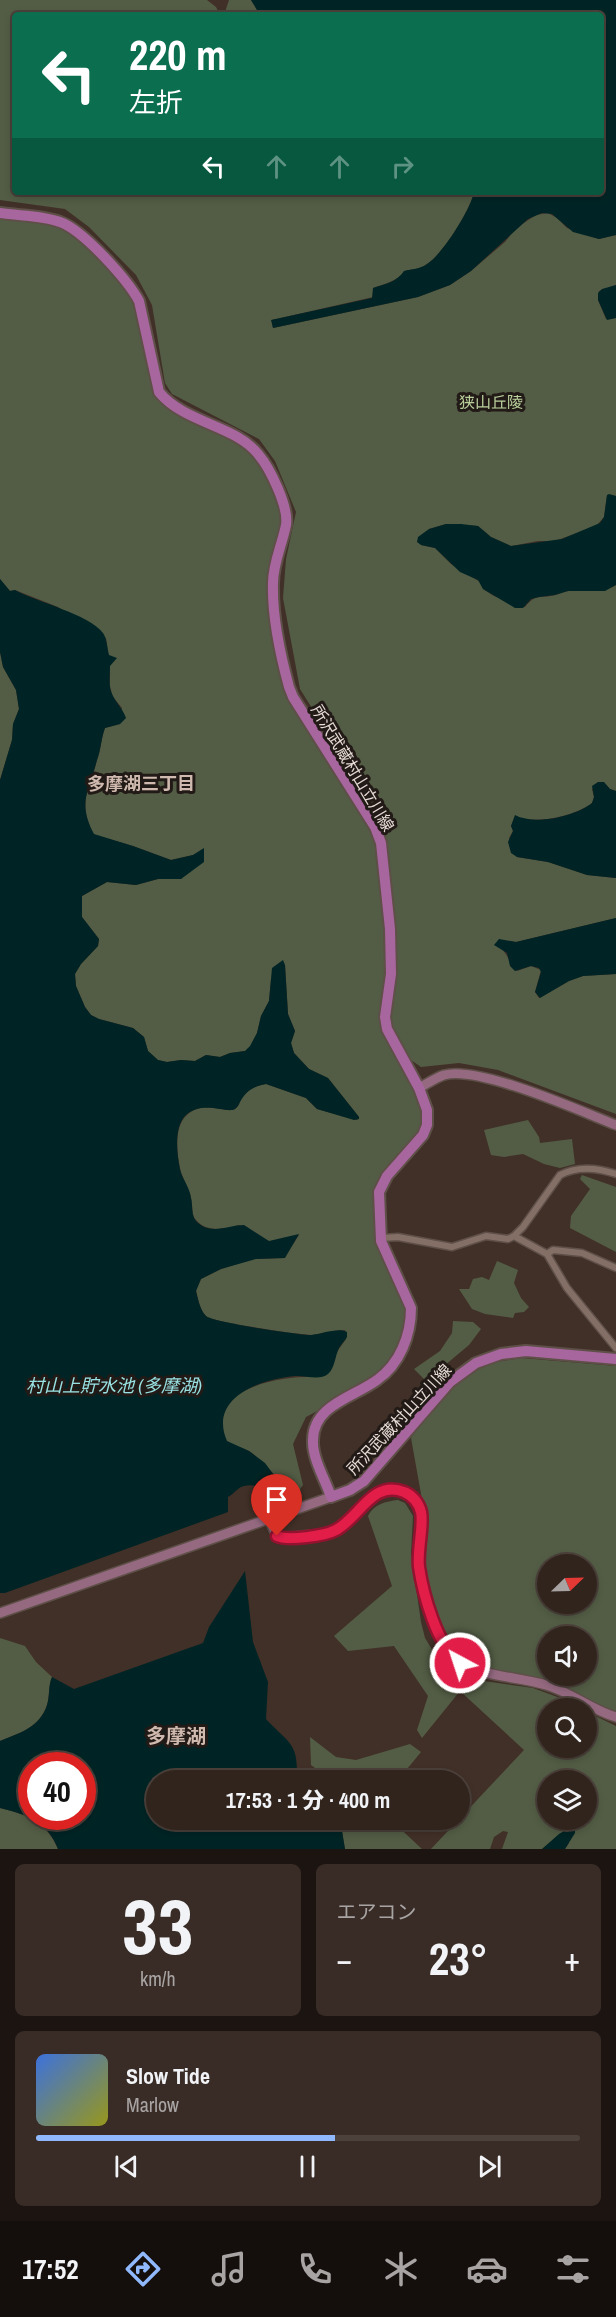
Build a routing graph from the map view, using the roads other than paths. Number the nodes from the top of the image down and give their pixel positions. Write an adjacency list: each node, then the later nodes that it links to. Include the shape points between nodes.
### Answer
1 (0, 213): 2 (main road, 所沢武蔵村山立川線, via 60,221 84,236 139,301 159,392 165,400 246,442 268,469 286,516 273,584 289,687 381,843 390,929 391,974 385,1017 387,1029)
2 (419, 1088): 3 (street, via 444,1075 486,1077); 6 (main road, 所沢武蔵村山立川線, via 427,1110 427,1125 382,1183 378,1203)
3 (616, 1125)
4 (616, 1174): 5 (street, via 582,1169 560,1175)
5 (514, 1236): 6 (street, via 486,1236 452,1247 398,1237); 7 (street)
6 (381, 1238): 11 (main road, 所沢武蔵村山立川線, via 411,1308 409,1329 399,1355 385,1373 324,1411 316,1423 314,1449)
7 (547, 1254): 8 (street, via 553,1250 582,1253); 9 (street, via 567,1288)
8 (616, 1268)
9 (616, 1348)
10 (616, 1359): 11 (main road, 所沢武蔵村山立川線, via 526,1352 501,1354 476,1363 450,1382 364,1481)
11 (331, 1497): 12 (street)
12 (269, 1519): 13 (street); 14 (street, via 282,1538 326,1533 340,1527 379,1492 394,1489 409,1494 421,1513 418,1556 422,1580 439,1637 452,1656 475,1670 554,1687)
13 (0, 1613)
14 (616, 1717)

